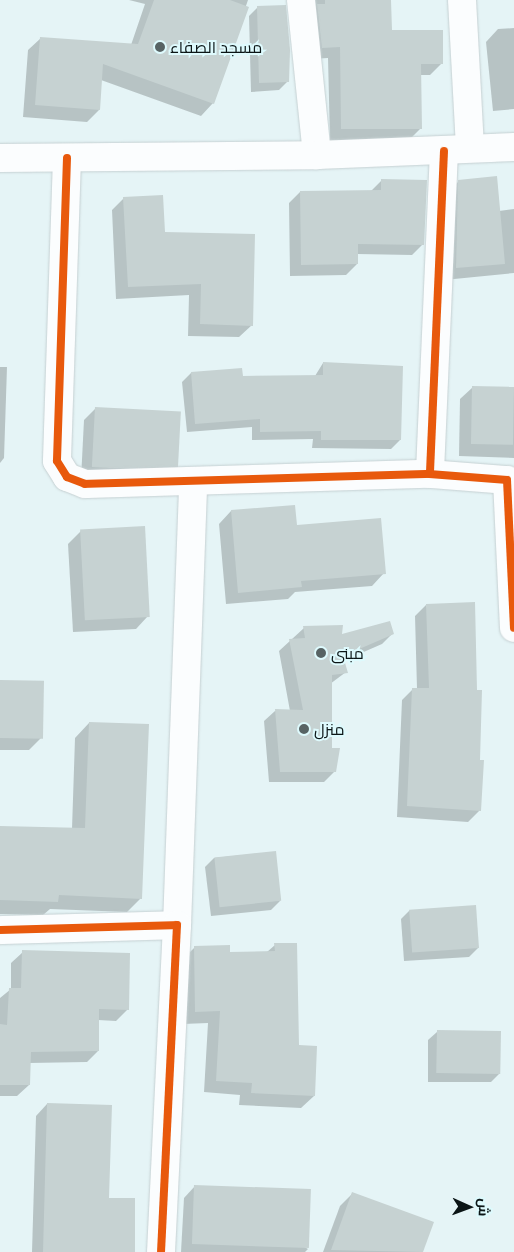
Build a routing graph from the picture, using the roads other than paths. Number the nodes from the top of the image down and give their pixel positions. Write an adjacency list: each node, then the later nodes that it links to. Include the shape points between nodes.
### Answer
1 (301, 0): 5 (street)
2 (462, 0): 4 (street)
3 (514, 147): 4 (street)
4 (457, 150): 5 (street); 8 (street)
5 (317, 155): 7 (street)
6 (0, 158): 7 (street)
7 (66, 158): 10 (street, via 57,461 67,477 85,484)
8 (430, 474): 9 (street); 10 (street)
9 (511, 479): 11 (street)
10 (193, 481): 12 (street)
11 (514, 628)
12 (177, 925): 13 (street); 14 (street)
13 (0, 930)
14 (161, 1252)

